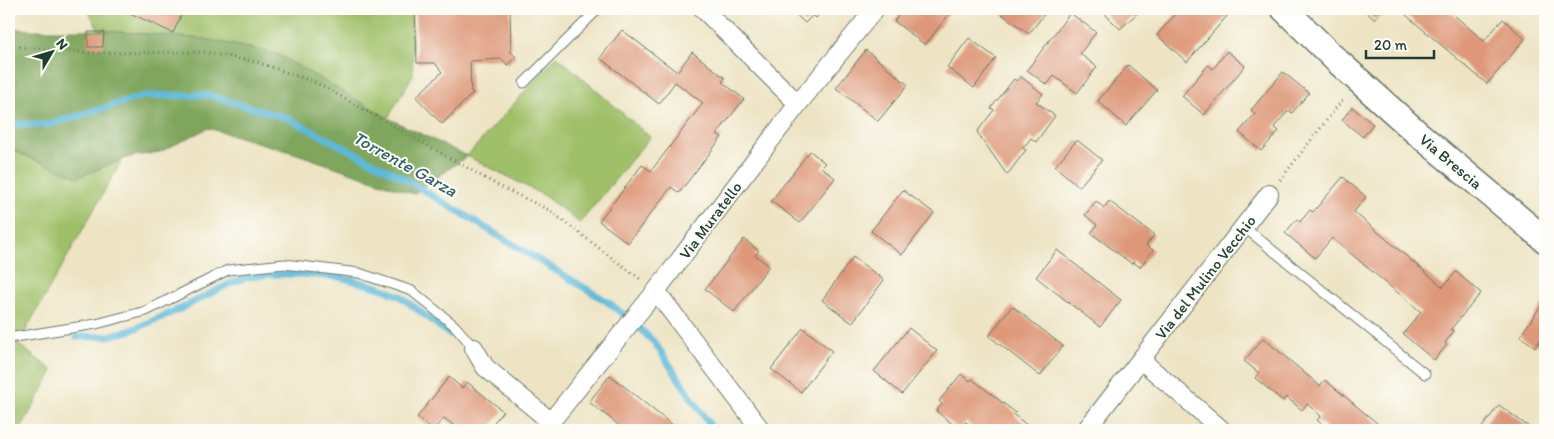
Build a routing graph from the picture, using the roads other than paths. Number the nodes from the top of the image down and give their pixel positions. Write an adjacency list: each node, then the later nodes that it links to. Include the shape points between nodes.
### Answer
1 (598, 9): 5 (lane)
2 (703, 9): 6 (street)
3 (875, 9): 6 (street, Via Muratello)
4 (1284, 9): 9 (main road, Via Brescia, via 1415,131)
5 (524, 84)
6 (798, 104): 10 (street, Via Muratello)
7 (1269, 194): 8 (street, Via del Mulino Vecchio)
8 (1244, 227): 13 (street, Via del Mulino Vecchio); 14 (lane)
9 (1545, 240)
10 (652, 296): 15 (street, Via Muratello); 16 (street)
11 (9, 338): 12 (lane, via 96,324 146,311 228,270 284,264 359,273 412,291 455,326)
12 (474, 348): 15 (street, via 485,368)
13 (1141, 360): 17 (street, Via del Mulino Vecchio); 18 (street)
14 (1425, 374)
15 (547, 426)
16 (761, 430)
17 (1086, 430)
18 (1222, 430)

